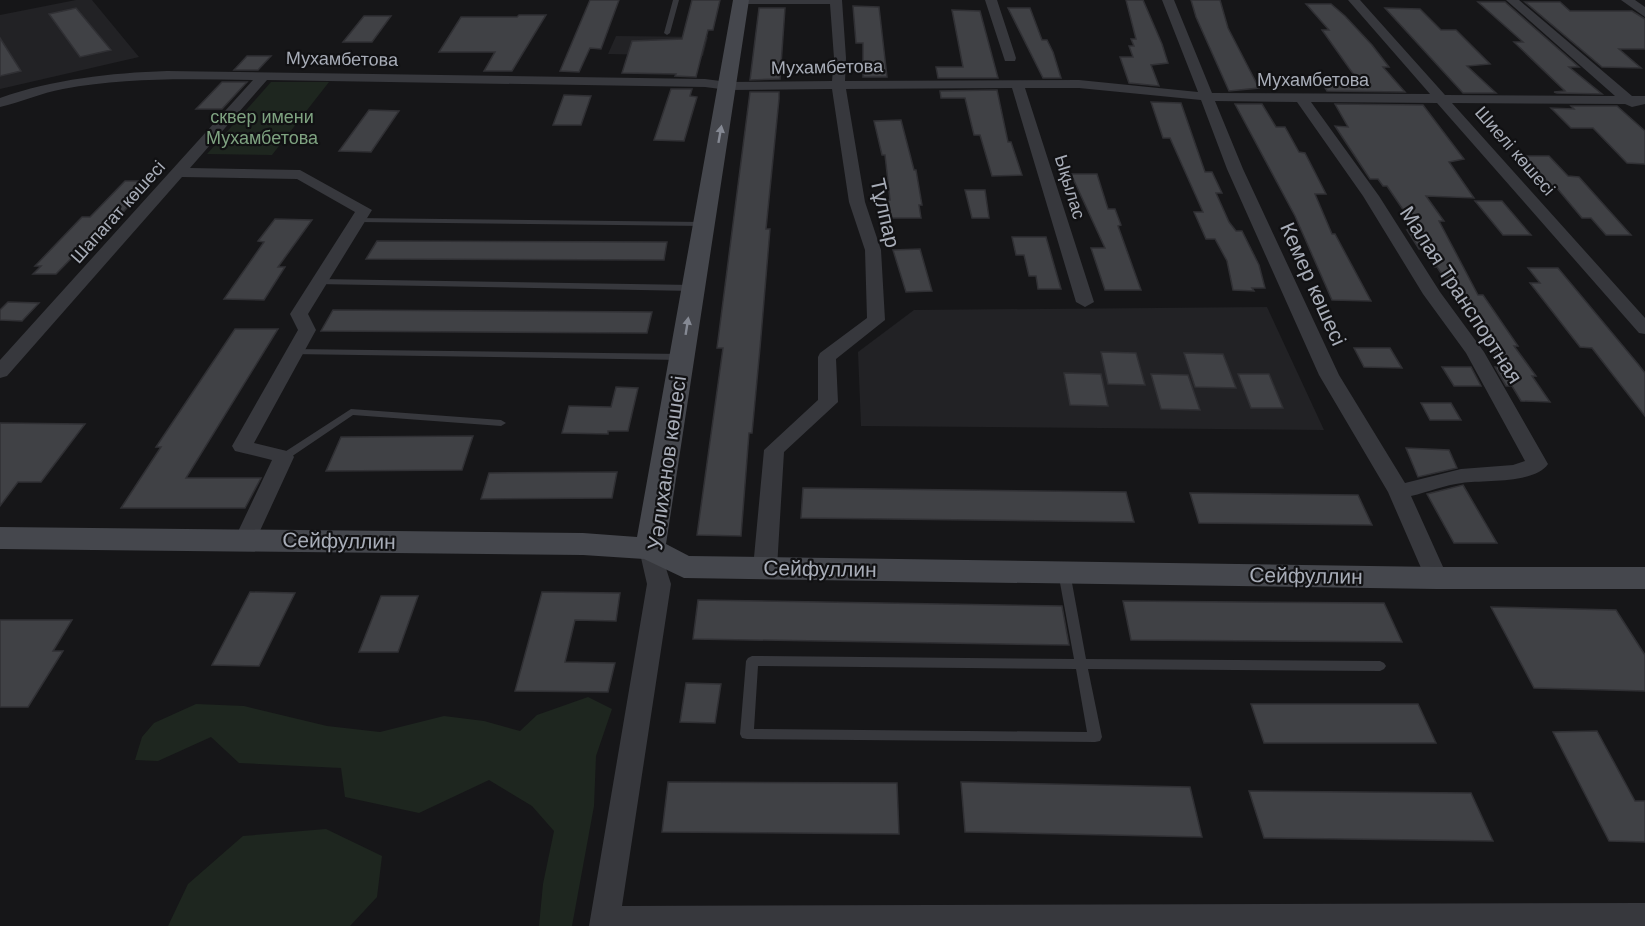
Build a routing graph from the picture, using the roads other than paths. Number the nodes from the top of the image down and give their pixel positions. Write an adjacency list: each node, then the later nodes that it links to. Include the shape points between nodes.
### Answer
1 (676, 0): 10 (lane)
2 (741, 0): 3 (street); 15 (street, Уәлиханов көшесі)
3 (836, 0): 13 (street, Тұлпар)
4 (991, 0): 11 (street)
5 (1168, 0): 16 (street, Кемер көшесі)
6 (1354, 0): 17 (street, Шиелі көшесі)
7 (1512, 0): 20 (street)
8 (1627, 0): 9 (street)
9 (1645, 13)
10 (667, 33)
11 (1010, 58)
12 (264, 76): 15 (street, Мухамбетова); 19 (street, Мухамбетова, via 125,76 74,82); 23 (street, Шапагат көшесі)
13 (838, 84): 14 (street, Мухамбетова); 15 (street, Мухамбетова); 39 (street, Тұлпар, via 857,202 873,250 876,320 828,357 828,402 774,450)
14 (1017, 84): 16 (street, Мухамбетова, via 1079,84); 28 (street, Ықылас)
15 (728, 86): 25 (street, Уәлиханов көшесі, one-way to 15)
16 (1207, 97): 18 (street, Мухамбетова); 35 (street, Кемер көшесі, via 1235,169 1329,375)
17 (1443, 97): 18 (street, Мухамбетова); 20 (street, Мухамбетова); 29 (street, Шиелі көшесі)
18 (1301, 98): 35 (street, Малая Транспортная, via 1475,352 1537,464 1515,472 1461,477)
19 (6, 100)
20 (1627, 100): 21 (street, Мухамбетова); 22 (street)
21 (1645, 100)
22 (1645, 114)
23 (179, 172): 24 (street, via 300,175 364,210); 32 (street, Шапагат көшесі)
24 (358, 220): 25 (lane); 26 (street)
25 (704, 224): 27 (street, Уәлиханов көшесі)
26 (319, 282): 27 (lane); 30 (street, via 299,314 307,330)
27 (693, 288): 31 (street, Уәлиханов көшесі, one-way to 27)
28 (1085, 302)
29 (1645, 329)
30 (294, 352): 31 (lane); 34 (street, via 242,446)
31 (682, 357): 38 (street, Уәлиханов көшесі)
32 (0, 372)
33 (501, 423): 34 (lane, via 351,412)
34 (284, 457): 37 (street)
35 (1399, 492): 41 (street, Кемер көшесі)
36 (0, 538): 37 (street, Сейфуллин)
37 (244, 540): 38 (street, Сейфуллин, via 583,544)
38 (650, 549): 39 (street, Сейфуллин, via 684,567); 46 (street, Уәлиханов көшесі, via 659,584)
39 (765, 568): 40 (street, Сейфуллин)
40 (1065, 572): 41 (street, Сейфуллин); 43 (lane)
41 (1436, 578): 42 (street, Сейфуллин)
42 (1645, 578)
43 (1081, 664): 43 (lane, via 752,661 747,734 1095,737); 44 (lane)
44 (1380, 666)
45 (1645, 917): 46 (street)
46 (604, 923)

